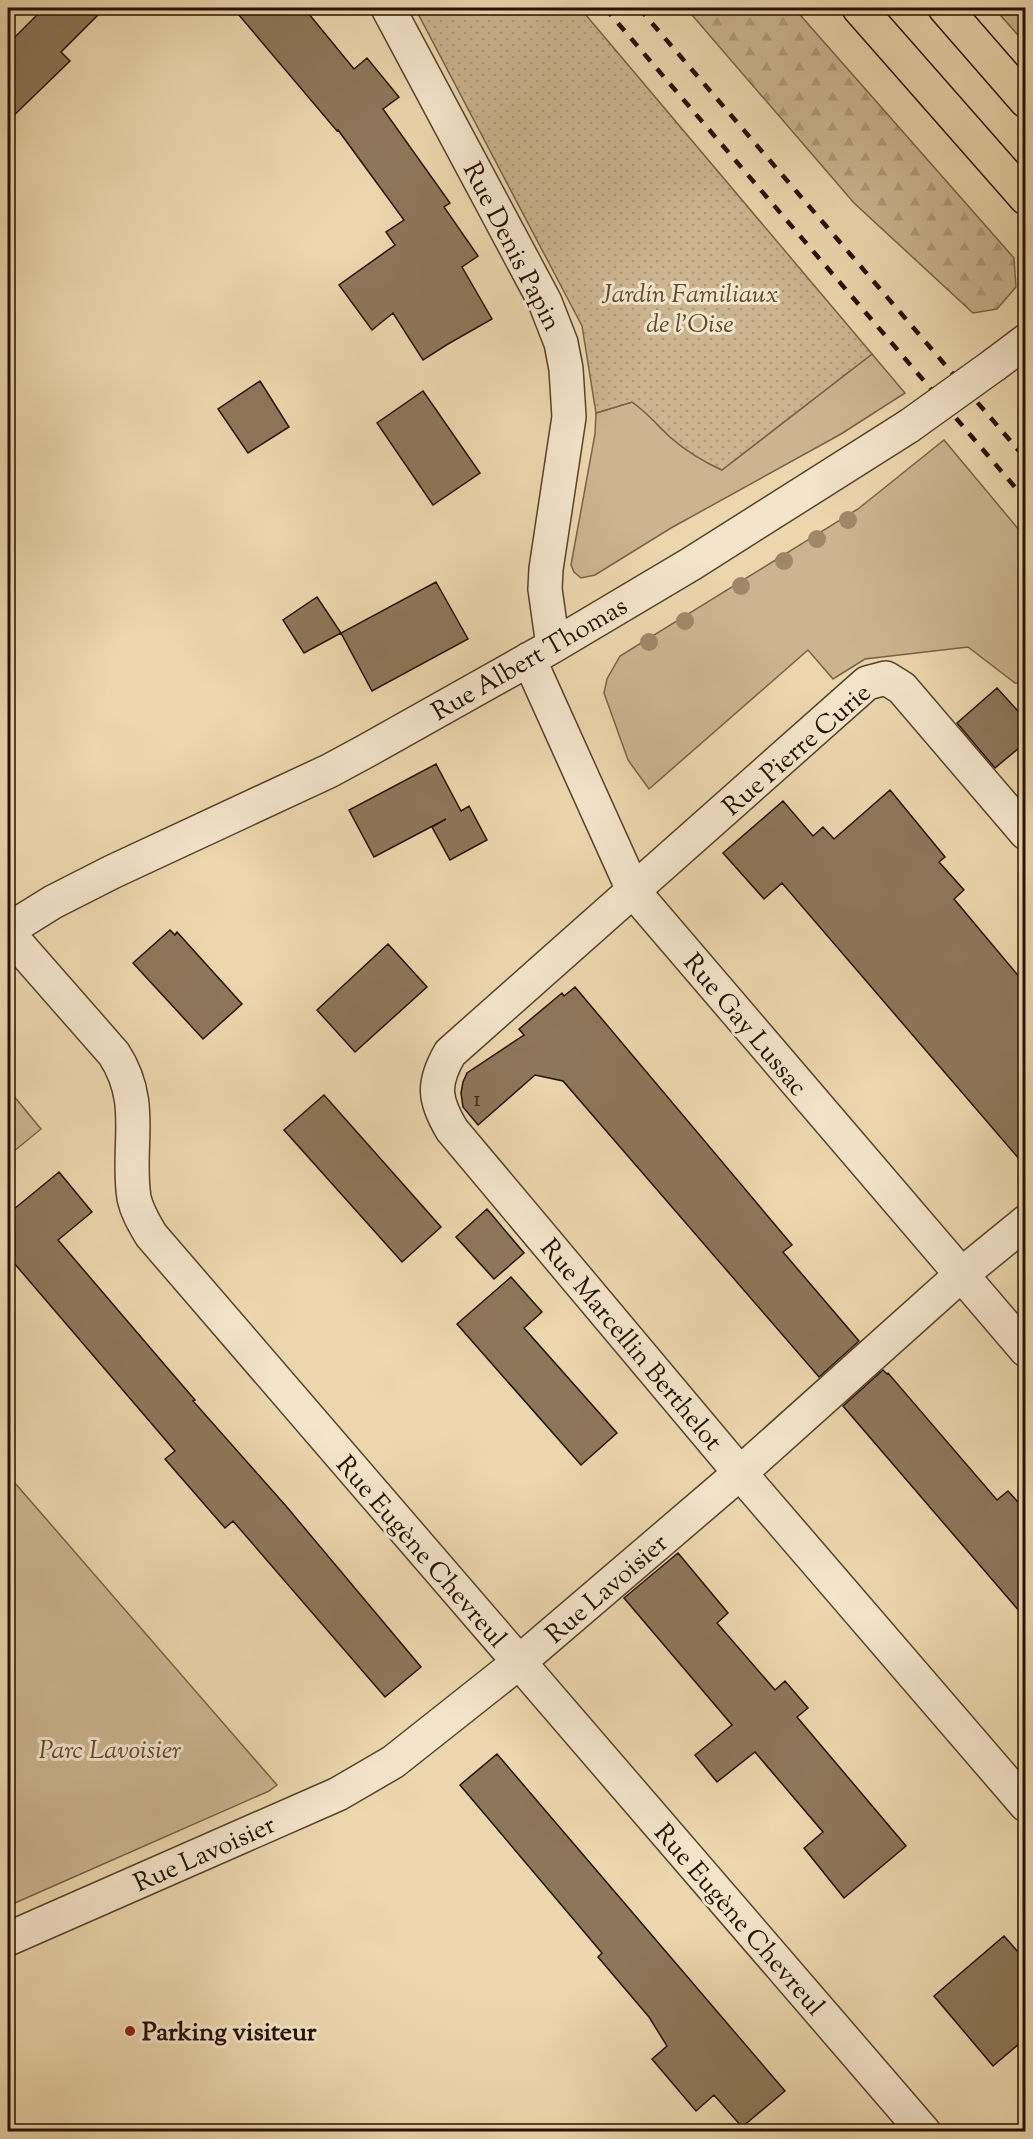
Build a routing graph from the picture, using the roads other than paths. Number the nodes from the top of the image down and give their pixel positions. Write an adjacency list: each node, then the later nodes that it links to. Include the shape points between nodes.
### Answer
1 (388, 8): 7 (street, Rue Denis Papin, via 545,302 561,343 568,417 546,569 547,608)
2 (859, 8): 5 (highway)
3 (945, 8): 4 (highway)
4 (1026, 101)
5 (1026, 198)
6 (1026, 341): 7 (street, Rue Albert Thomas, bridge, via 909,426 692,564)
7 (541, 652): 9 (street, Rue Gay Lussac); 10 (street, Rue Albert Thomas, via 329,771 137,859 53,902)
8 (1026, 833): 9 (street, Rue Pierre Curie, via 902,688 886,678 867,683)
9 (633, 892): 12 (street, Rue Gay Lussac); 14 (street, Rue Marcellin Berthelot, via 450,1053 437,1083 437,1098 452,1130)
10 (8, 931): 15 (street, Rue Eugène Chevreul, via 124,1070 133,1105 134,1198 151,1235)
11 (1026, 1222): 12 (street, Rue Lavoisier)
12 (961, 1275): 13 (street, Rue Gay Lussac); 14 (street, Rue Lavoisier)
13 (1026, 1350)
14 (740, 1473): 15 (street, Rue Lavoisier); 16 (street, Rue Marcellin Berthelot)
15 (518, 1663): 17 (street, Rue Lavoisier, via 416,1746 338,1794); 18 (street, Rue Eugène Chevreul)
16 (1026, 1805)
17 (8, 1939)
18 (924, 2132)

